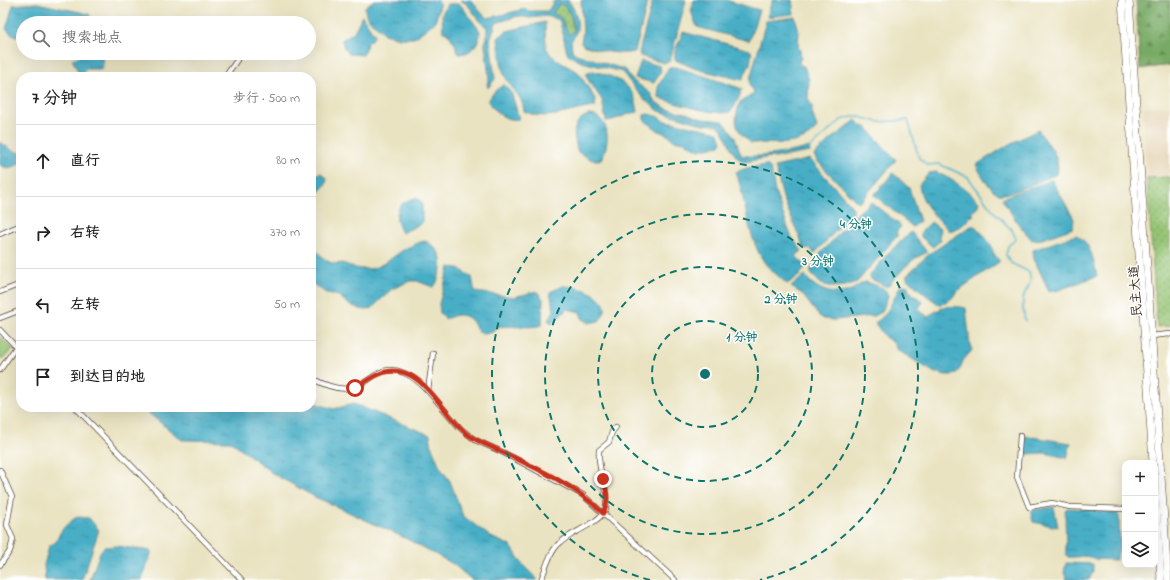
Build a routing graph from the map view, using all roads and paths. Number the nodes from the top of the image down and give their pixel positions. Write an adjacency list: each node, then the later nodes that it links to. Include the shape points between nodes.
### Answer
1 (1122, 0): 22 (main road, 民主大道)
2 (1129, 0): 13 (main road, 民主大道)
3 (237, 60): 4 (street)
4 (229, 72)
5 (16, 227): 6 (street)
6 (0, 234)
7 (16, 286): 8 (street)
8 (0, 292)
9 (16, 312): 10 (street)
10 (0, 318)
11 (0, 330): 14 (street)
12 (1170, 334): 13 (street)
13 (1152, 336): 32 (main road, 民主大道)
14 (16, 347): 16 (street)
15 (433, 353): 18 (street)
16 (0, 370)
17 (316, 381): 18 (street, via 338,388 355,388 378,373 392,370 406,373)
18 (428, 391): 25 (street, via 460,428 475,440 583,495)
19 (80, 412): 28 (street)
20 (616, 428): 25 (street, via 609,442 599,450 598,465 606,488 606,509)
21 (1020, 436): 24 (street, via 1017,477 1028,507 1052,503 1070,507)
22 (1153, 460)
23 (0, 470): 27 (street, via 12,498 7,525 13,539 10,551)
24 (1122, 509)
25 (603, 513): 29 (street, via 560,542 553,551); 30 (street)
26 (1158, 532): 31 (main road)
27 (0, 564)
28 (242, 580)
29 (541, 580)
30 (675, 580)
31 (1161, 580)
32 (1168, 580)

